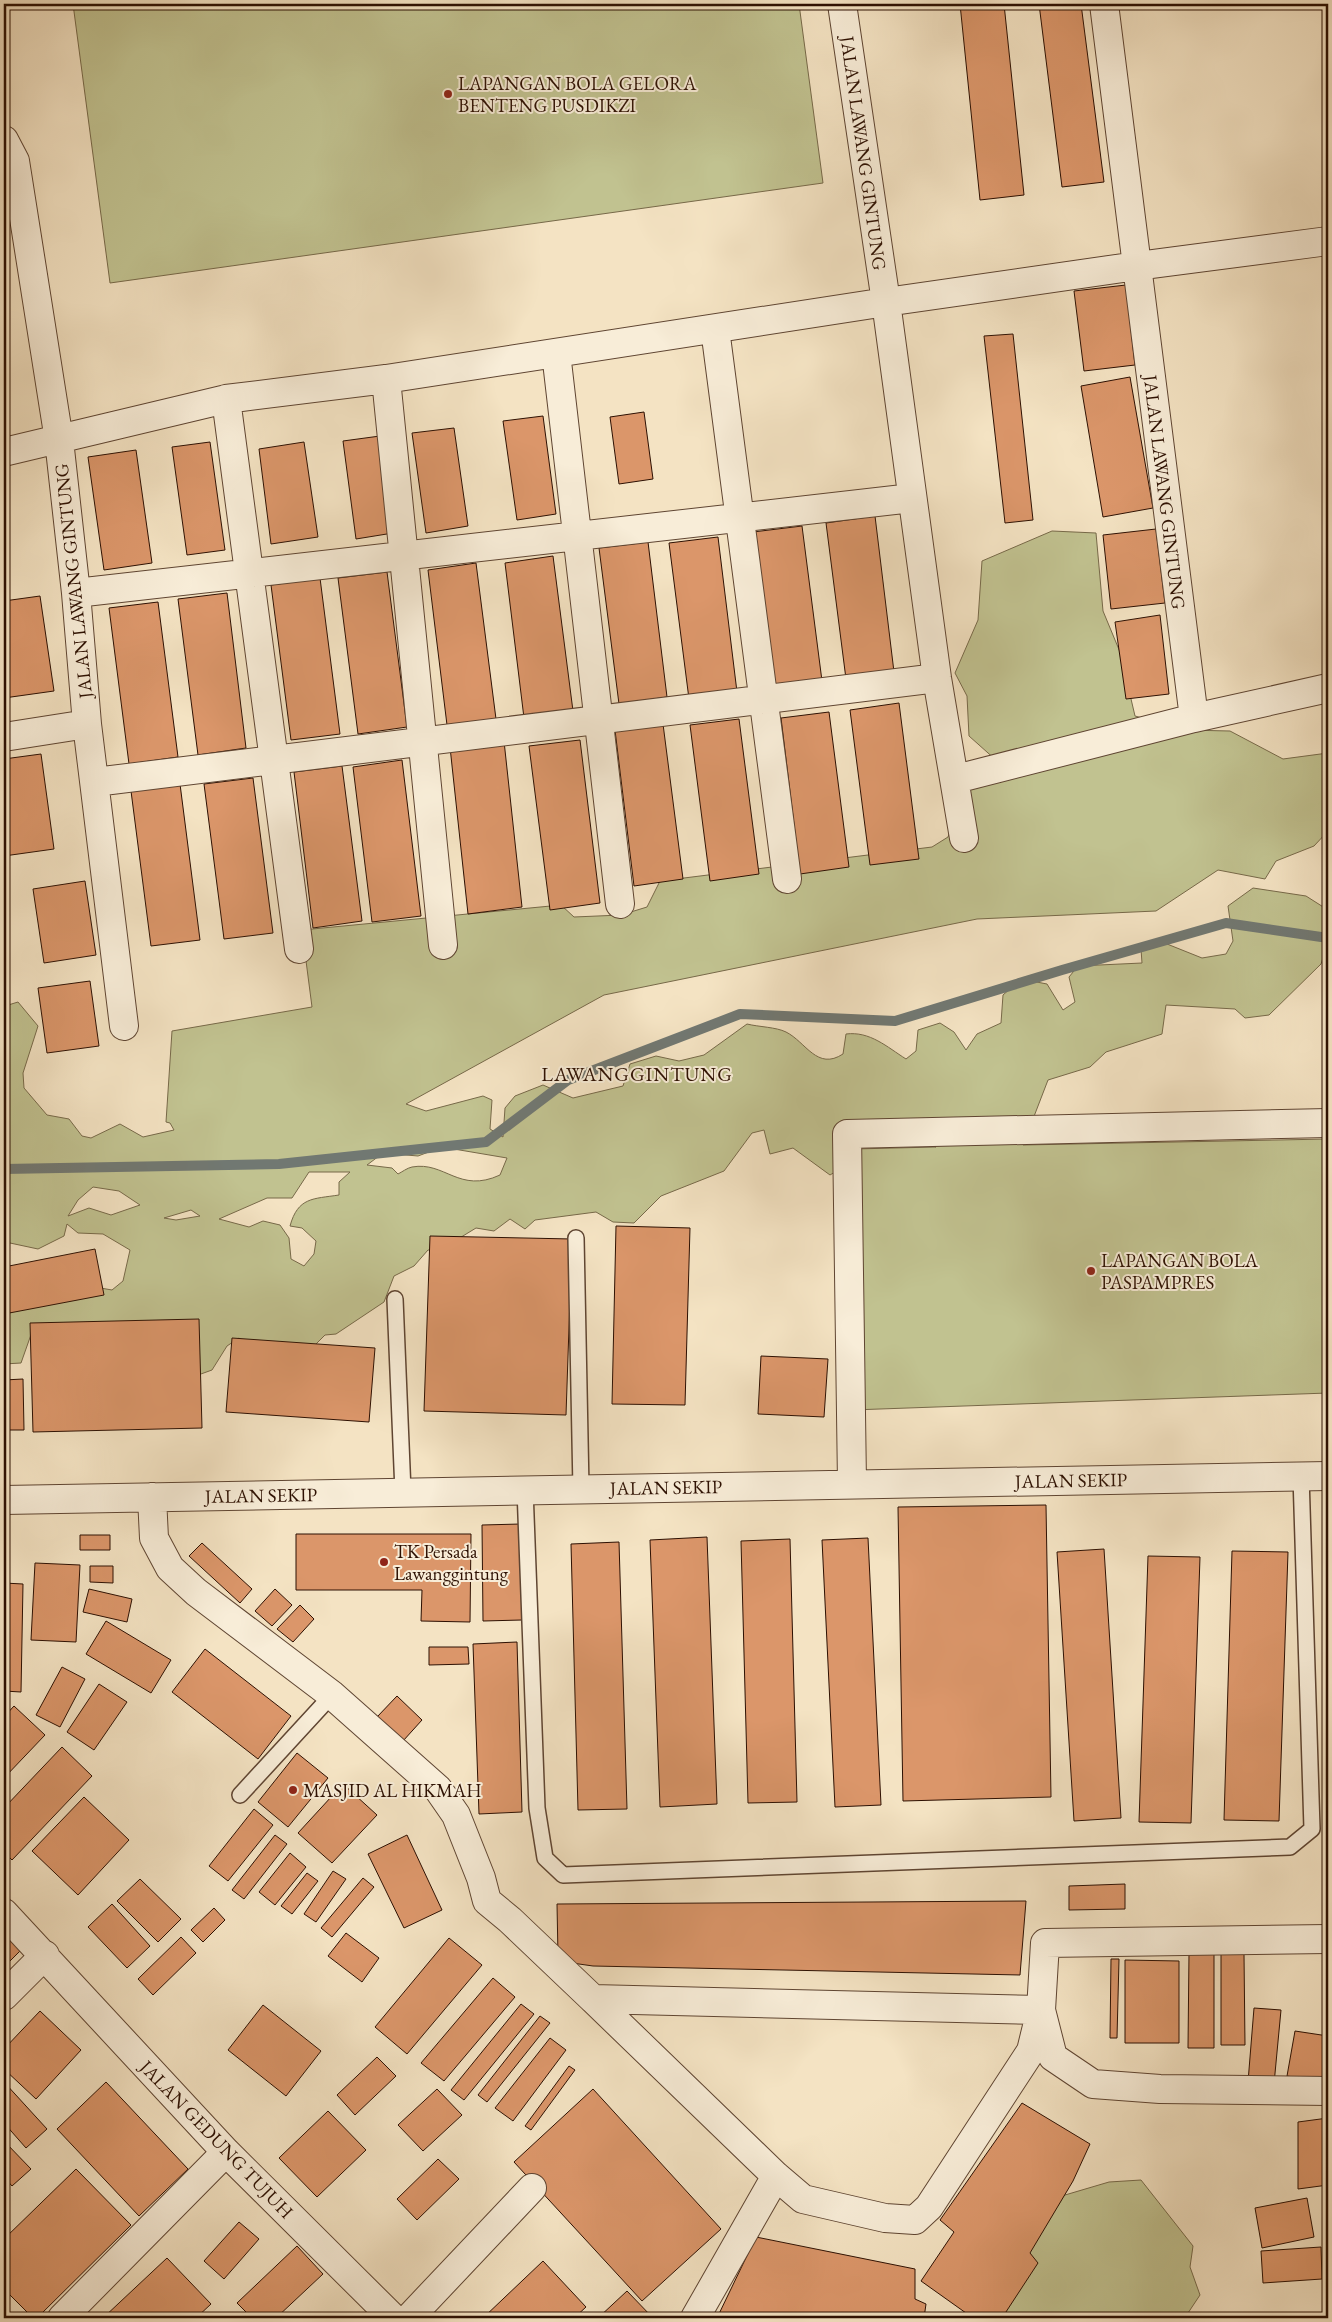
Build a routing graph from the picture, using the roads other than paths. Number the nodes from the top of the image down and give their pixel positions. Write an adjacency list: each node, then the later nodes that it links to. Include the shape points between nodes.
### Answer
1 (842, 4): 6 (street, JALAN LAWANG GINTUNG)
2 (1104, 4): 5 (street, JALAN LAWANG GINTUNG)
3 (4, 140): 11 (street, JALAN LAWANG GINTUNG, via 15,161)
4 (1328, 241): 5 (street, JALAN LAWANG GINTUNG)
5 (1137, 266): 6 (street, JALAN LAWANG GINTUNG); 22 (street, JALAN LAWANG GINTUNG)
6 (886, 302): 7 (street, JALAN LAWANG GINTUNG); 13 (street, JALAN LAWANG GINTUNG)
7 (715, 329): 8 (street, JALAN LAWANG GINTUNG); 14 (street)
8 (556, 352): 9 (street, JALAN LAWANG GINTUNG); 15 (street)
9 (386, 379): 10 (street, JALAN LAWANG GINTUNG); 16 (street)
10 (226, 400): 11 (street, JALAN LAWANG GINTUNG); 17 (street)
11 (58, 440): 12 (street, JALAN LAWANG GINTUNG); 18 (street, JALAN LAWANG GINTUNG)
12 (4, 452)
13 (912, 498): 14 (street, JALAN LAWANG GINTUNG); 19 (street, JALAN LAWANG GINTUNG)
14 (739, 517): 15 (street, JALAN LAWANG GINTUNG); 21 (street)
15 (577, 536): 16 (street, JALAN LAWANG GINTUNG); 23 (street)
16 (403, 556): 17 (street, JALAN LAWANG GINTUNG); 26 (street)
17 (249, 574): 18 (street, JALAN LAWANG GINTUNG); 27 (street)
18 (76, 594): 24 (street, JALAN LAWANG GINTUNG)
19 (937, 678): 21 (street); 28 (street, JALAN LAWANG GINTUNG)
20 (1328, 688): 22 (street)
21 (764, 700): 23 (street); 31 (street)
22 (1194, 718): 28 (street)
23 (598, 720): 26 (street); 32 (street)
24 (87, 724): 25 (street); 29 (street, JALAN LAWANG GINTUNG)
25 (4, 737)
26 (422, 742): 27 (street); 33 (street)
27 (274, 760): 29 (street); 34 (street)
28 (956, 779): 30 (street, JALAN LAWANG GINTUNG)
29 (95, 782): 35 (street, JALAN LAWANG GINTUNG)
30 (964, 838)
31 (787, 878)
32 (620, 904)
33 (443, 945)
34 (299, 949)
35 (124, 1026)
36 (1328, 1123): 41 (street, via 846,1134)
37 (576, 1238): 42 (lane)
38 (395, 1300): 44 (lane)
39 (1301, 1476): 40 (street, JALAN SEKIP); 41 (street, JALAN SEKIP); 43 (lane, via 1312,1829 1290,1847 563,1875 545,1858 537,1808)
40 (1328, 1476)
41 (852, 1483): 42 (street, JALAN SEKIP)
42 (581, 1488): 43 (street, JALAN SEKIP)
43 (525, 1489): 44 (street, JALAN SEKIP)
44 (403, 1492): 45 (street, JALAN SEKIP)
45 (152, 1497): 46 (street, JALAN SEKIP); 47 (street, via 154,1538 170,1568 196,1592)
46 (4, 1500)
47 (332, 1695): 48 (lane); 53 (street, via 438,1789 456,1815 481,1878 486,1901)
48 (240, 1795)
49 (4, 1913): 51 (street, JALAN GEDUNG TUJUH)
50 (1328, 1939): 54 (street, via 1045,1943)
51 (45, 1955): 52 (street); 56 (street, JALAN GEDUNG TUJUH)
52 (4, 1996)
53 (593, 1999): 54 (street); 57 (street)
54 (1041, 2010): 55 (street, via 1053,2057 1093,2084 1160,2089); 57 (street, via 1031,2051 929,2207 915,2220 885,2218 803,2199)
55 (1328, 2091)
56 (226, 2152): 59 (street); 60 (street, JALAN GEDUNG TUJUH)
57 (776, 2176): 62 (street)
58 (532, 2188): 61 (street)
59 (62, 2318)
60 (393, 2318)
61 (408, 2318)
62 (695, 2318)

